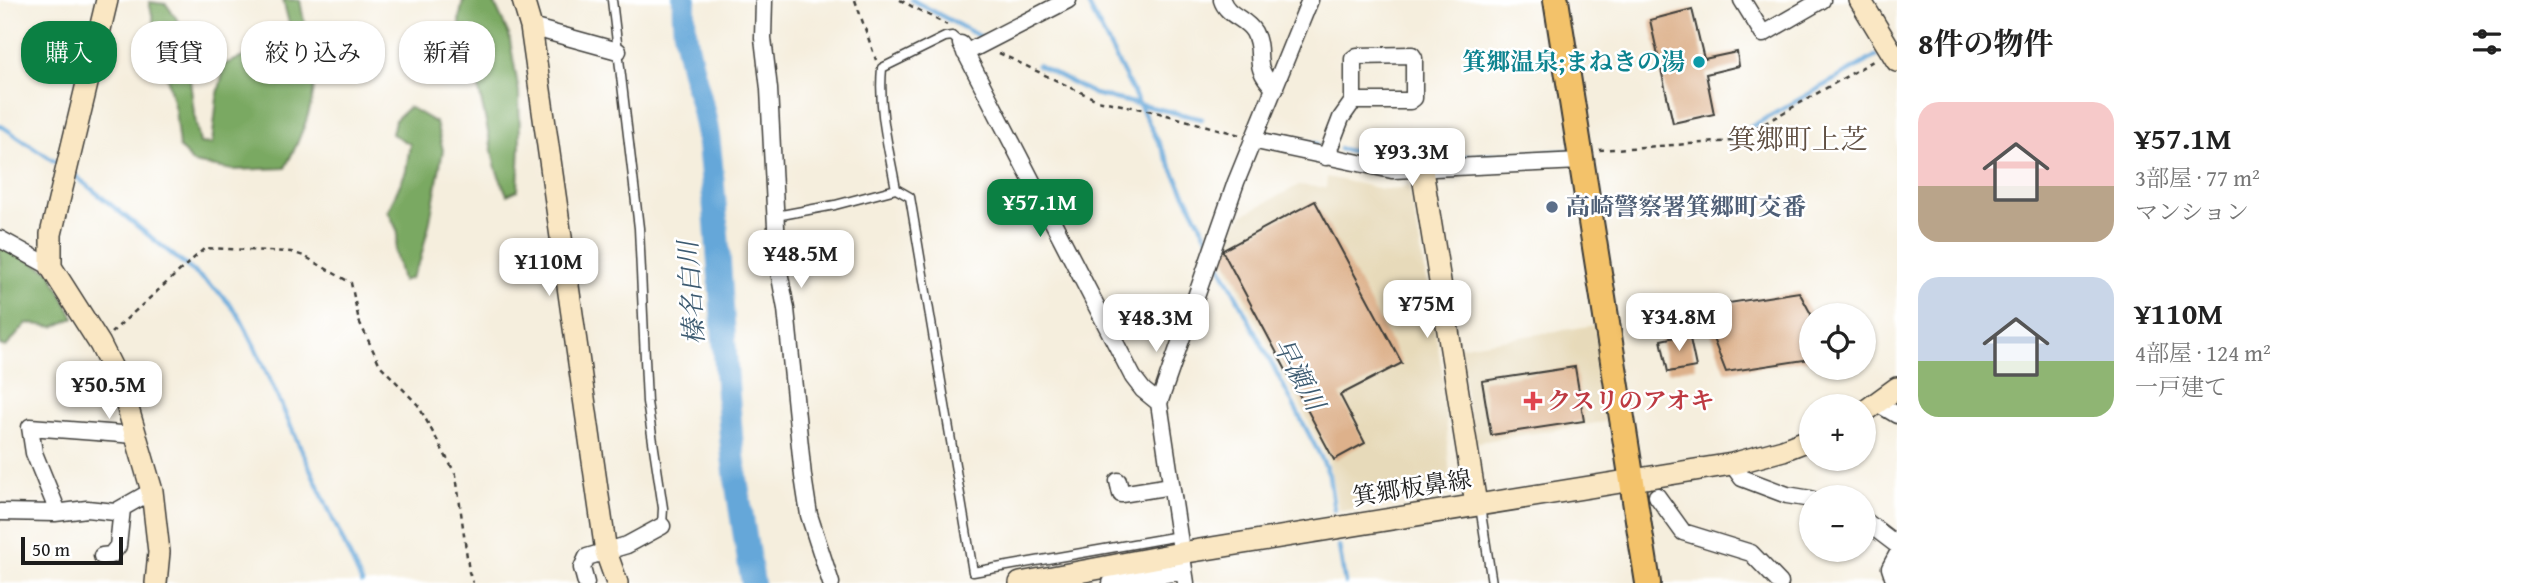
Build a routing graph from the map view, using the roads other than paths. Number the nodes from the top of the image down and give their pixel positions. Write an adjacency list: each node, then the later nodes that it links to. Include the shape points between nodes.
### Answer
1 (107, 0): 25 (main road, via 51,234)
2 (523, 0): 12 (main road)
3 (612, 0): 14 (lane)
4 (764, 0): 23 (street)
5 (1068, 0): 13 (street)
6 (1222, 0): 16 (street, via 1225,8 1252,28 1259,70)
7 (1310, 0): 16 (street)
8 (1556, 0): 19 (main road)
9 (1742, 0): 10 (street, via 1763,34)
10 (1822, 0)
11 (1862, 1): 15 (main road)
12 (531, 27): 14 (street); 47 (main road)
13 (963, 49): 22 (lane, via 952,36 945,37 882,68 883,120); 27 (street, via 1133,377)
14 (618, 51): 44 (lane, via 639,228 647,402)
15 (1893, 56)
16 (1275, 89): 18 (street)
17 (1353, 101): 17 (street, via 1356,56 1412,55 1414,98); 20 (street)
18 (1249, 137): 20 (street); 27 (street)
19 (1587, 156): 21 (street); 34 (main road)
20 (1326, 157): 21 (street, via 1392,170)
21 (1422, 170): 40 (main road)
22 (897, 189): 23 (lane); 50 (lane, via 910,197 973,572)
23 (776, 216): 54 (street, via 803,477 809,515)
24 (0, 239): 25 (street)
25 (51, 267): 31 (main road, via 100,344 121,388)
26 (1897, 388): 28 (main road)
27 (1159, 403): 36 (street)
28 (1876, 404)
29 (1876, 409): 30 (street)
30 (1897, 415)
31 (135, 435): 37 (main road); 43 (street, via 30,427 34,453)
32 (1799, 444): 33 (main road, 箕郷板鼻線)
33 (1732, 464): 34 (main road, 箕郷板鼻線); 39 (street, via 1742,478)
34 (1631, 479): 40 (main road, 箕郷板鼻線); 58 (main road)
35 (1118, 481): 36 (street, via 1121,494)
36 (1171, 486): 50 (street)
37 (152, 491): 41 (street); 51 (main road, via 159,552)
38 (1657, 496): 59 (street, via 1683,532 1751,553)
39 (1799, 497)
40 (1476, 504): 50 (main road, 箕郷板鼻線); 57 (lane)
41 (122, 509): 43 (street); 49 (street, via 118,546 111,555)
42 (0, 512): 43 (street)
43 (58, 512)
44 (662, 526): 47 (street)
45 (1876, 529): 46 (street)
46 (1897, 545)
47 (607, 552): 52 (street, via 587,557 582,568); 53 (main road)
48 (1897, 555): 60 (street, via 1890,568)
49 (102, 556)
50 (1183, 561): 55 (main road, 箕郷板鼻線); 56 (street)
51 (156, 583)
52 (586, 583)
53 (617, 583)
54 (831, 583)
55 (1020, 583)
56 (1111, 583)
57 (1492, 583)
58 (1648, 583)
59 (1780, 583)
60 (1895, 583)

